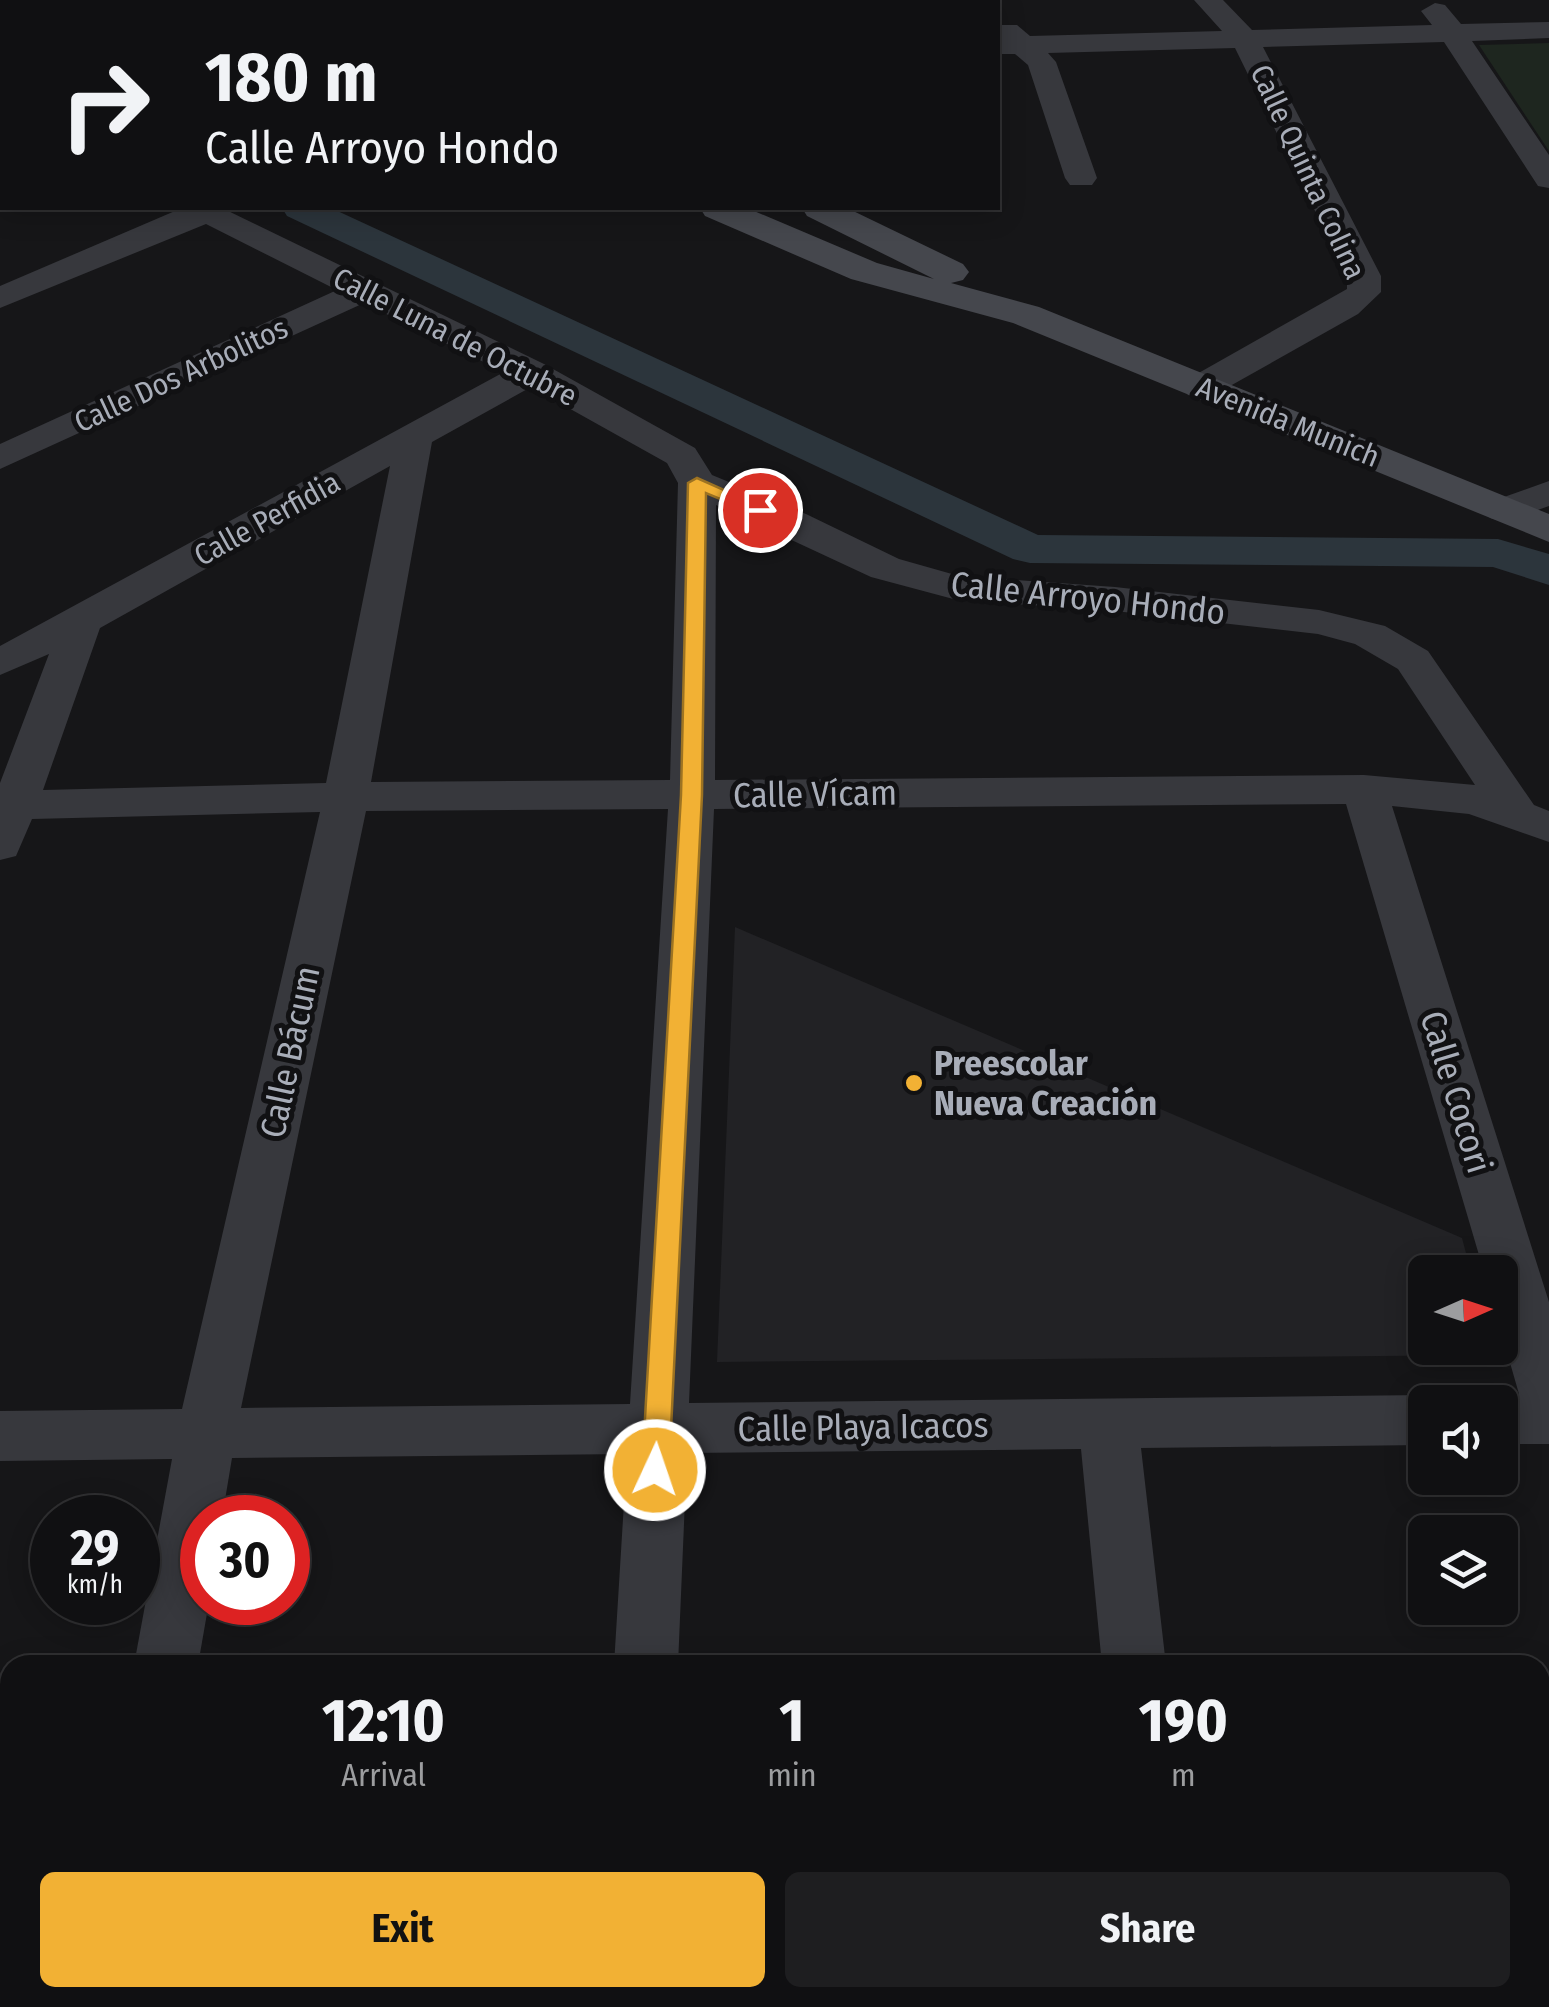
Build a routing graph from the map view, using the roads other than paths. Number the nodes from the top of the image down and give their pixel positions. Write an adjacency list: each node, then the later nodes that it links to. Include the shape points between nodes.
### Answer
1 (1208, 0): 5 (street, Calle Quinta Colina)
2 (1425, 0): 4 (street)
3 (1549, 30): 4 (street)
4 (1453, 33): 5 (street); 8 (street)
5 (1244, 38): 6 (street); 16 (street, Calle Quinta Colina, via 1364,276 1364,292)
6 (1009, 46): 7 (street, via 1041,62)
7 (1081, 178)
8 (1549, 179)
9 (203, 210): 12 (street, Calle Luna de Octubre); 13 (street)
10 (723, 210): 14 (main road, via 864,271)
11 (824, 210): 14 (main road, via 903,245)
12 (362, 292): 15 (street, Calle Luna de Octubre); 18 (street, Calle Dos Arbolitos)
13 (0, 298)
14 (1026, 315): 16 (main road, Avenida Munich)
15 (531, 372): 17 (street, Calle Perfidia); 19 (street, Calle Luna de Octubre, via 682,456)
16 (1202, 387): 21 (main road, Avenida Munich)
17 (414, 438): 23 (street, Calle Perfidia); 27 (street, Calle Bácum)
18 (0, 458)
19 (697, 483): 26 (street); 28 (street, Calle Arroyo Hondo, via 885,568 957,588 1319,622 1370,634 1413,660)
20 (1549, 493): 21 (street)
21 (1504, 510): 22 (main road, Avenida Munich)
22 (1549, 529)
23 (82, 620): 24 (street, Calle Perfidia); 29 (street)
24 (0, 662)
25 (1364, 789): 26 (street, Calle Vícam); 28 (street, Calle Vícam, via 1475,800); 30 (street, Calle Cocori)
26 (692, 795): 27 (street, Calle Vícam); 35 (street)
27 (346, 796): 29 (street, Calle Vícam); 36 (street, Calle Bácum)
28 (1533, 820)
29 (7, 825)
30 (1549, 1395)
31 (1549, 1418): 32 (street)
32 (1518, 1419)
33 (1408, 1420): 34 (street, Calle Playa Icacos)
34 (1108, 1424): 35 (street, Calle Playa Icacos); 40 (street)
35 (657, 1430): 36 (street, Calle Playa Icacos); 39 (street)
36 (206, 1434): 37 (street, Calle Playa Icacos); 38 (street, Calle Bácum)
37 (0, 1436)
38 (168, 1655)
39 (646, 1655)
40 (1133, 1655)

